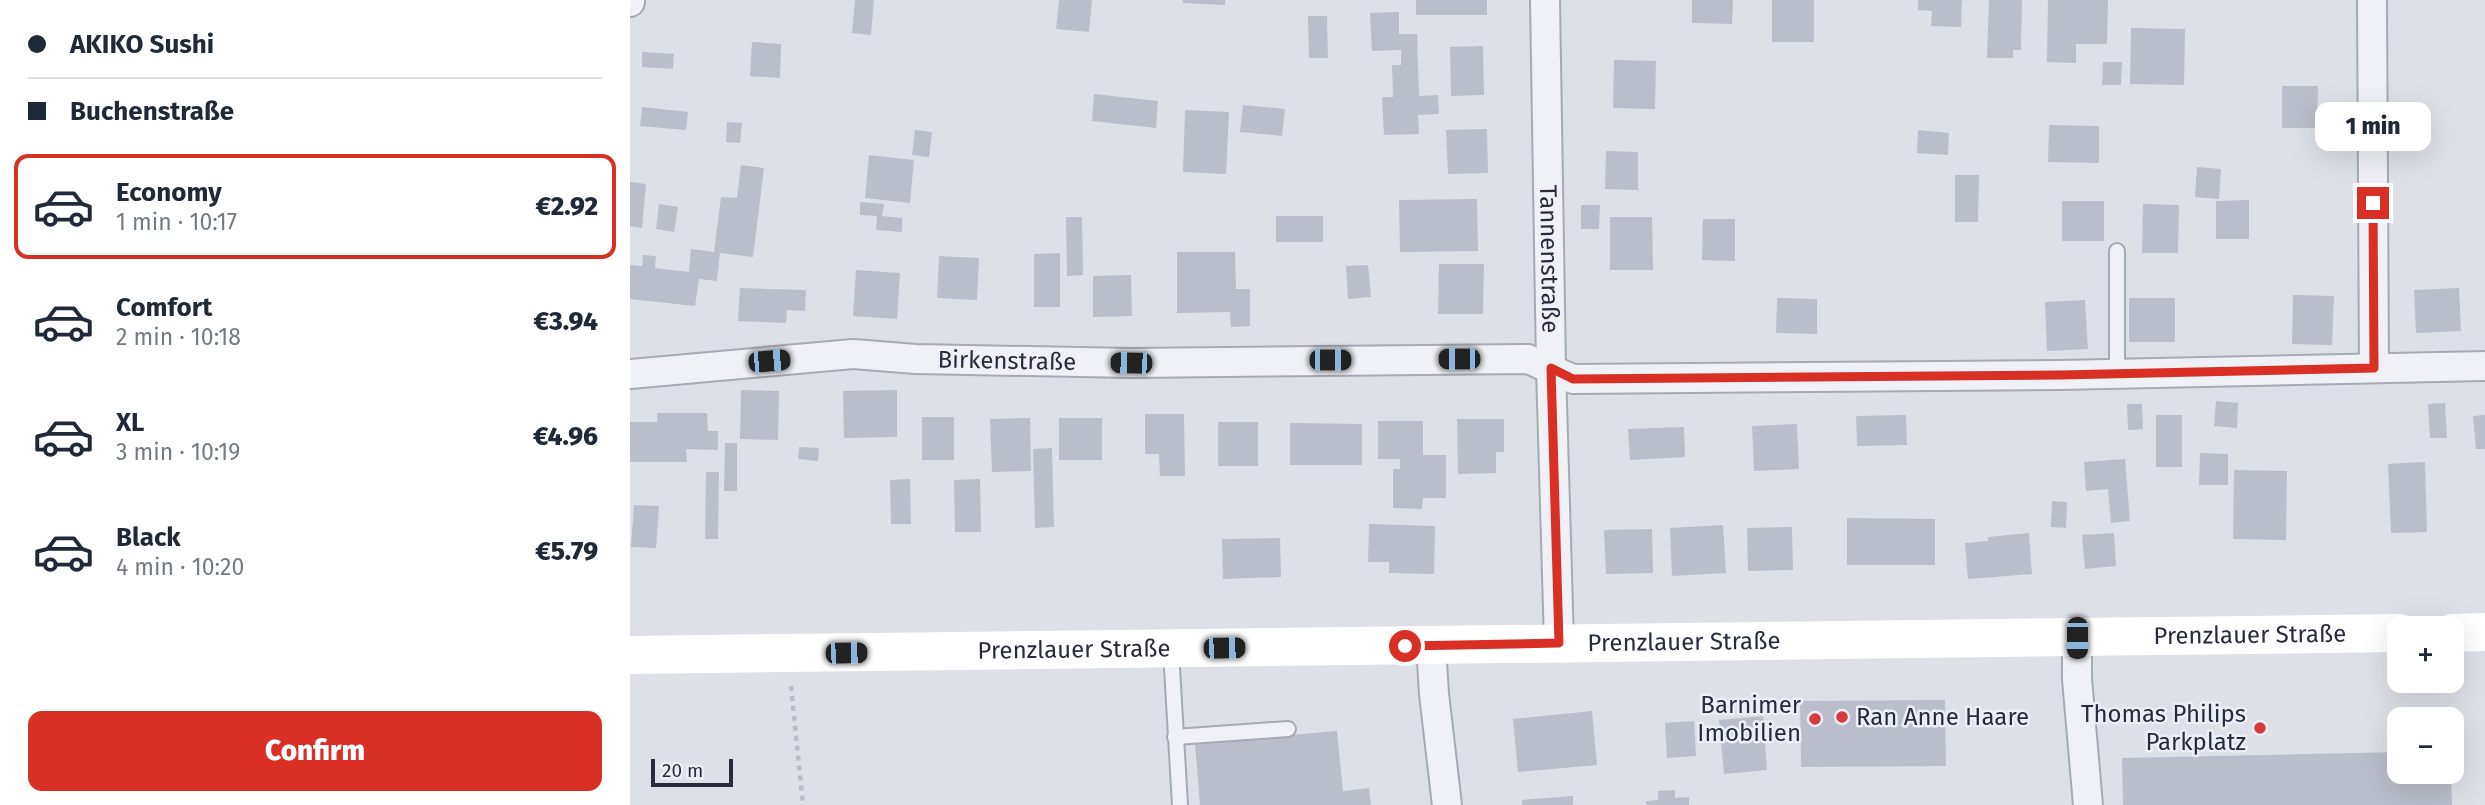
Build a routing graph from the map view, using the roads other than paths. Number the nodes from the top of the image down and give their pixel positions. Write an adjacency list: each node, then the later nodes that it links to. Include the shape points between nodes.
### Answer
1 (1545, 0): 5 (street, Tannenstraße)
2 (2372, 0): 6 (street)
3 (2117, 251): 8 (lane)
4 (2485, 366): 6 (street, Birkenstraße)
5 (1551, 368): 7 (street, Birkenstraße, via 1528,359 1131,363 853,354); 8 (street, Birkenstraße, via 1573,379); 13 (street, Tannenstraße)
6 (2374, 368): 8 (street, Birkenstraße)
7 (630, 374)
8 (2117, 374)
9 (2464, 632): 10 (main road)
10 (2485, 632)
11 (2387, 633): 12 (main road, Prenzlauer Straße)
12 (2077, 638): 13 (main road, Prenzlauer Straße); 21 (street)
13 (1559, 643): 14 (main road, Prenzlauer Straße)
14 (1431, 646): 15 (main road, Prenzlauer Straße); 20 (street)
15 (1171, 649): 16 (main road, Prenzlauer Straße); 18 (lane)
16 (630, 655)
17 (1288, 729): 18 (lane)
18 (1175, 737): 19 (lane)
19 (1180, 805)
20 (1447, 805)
21 (2088, 805)

